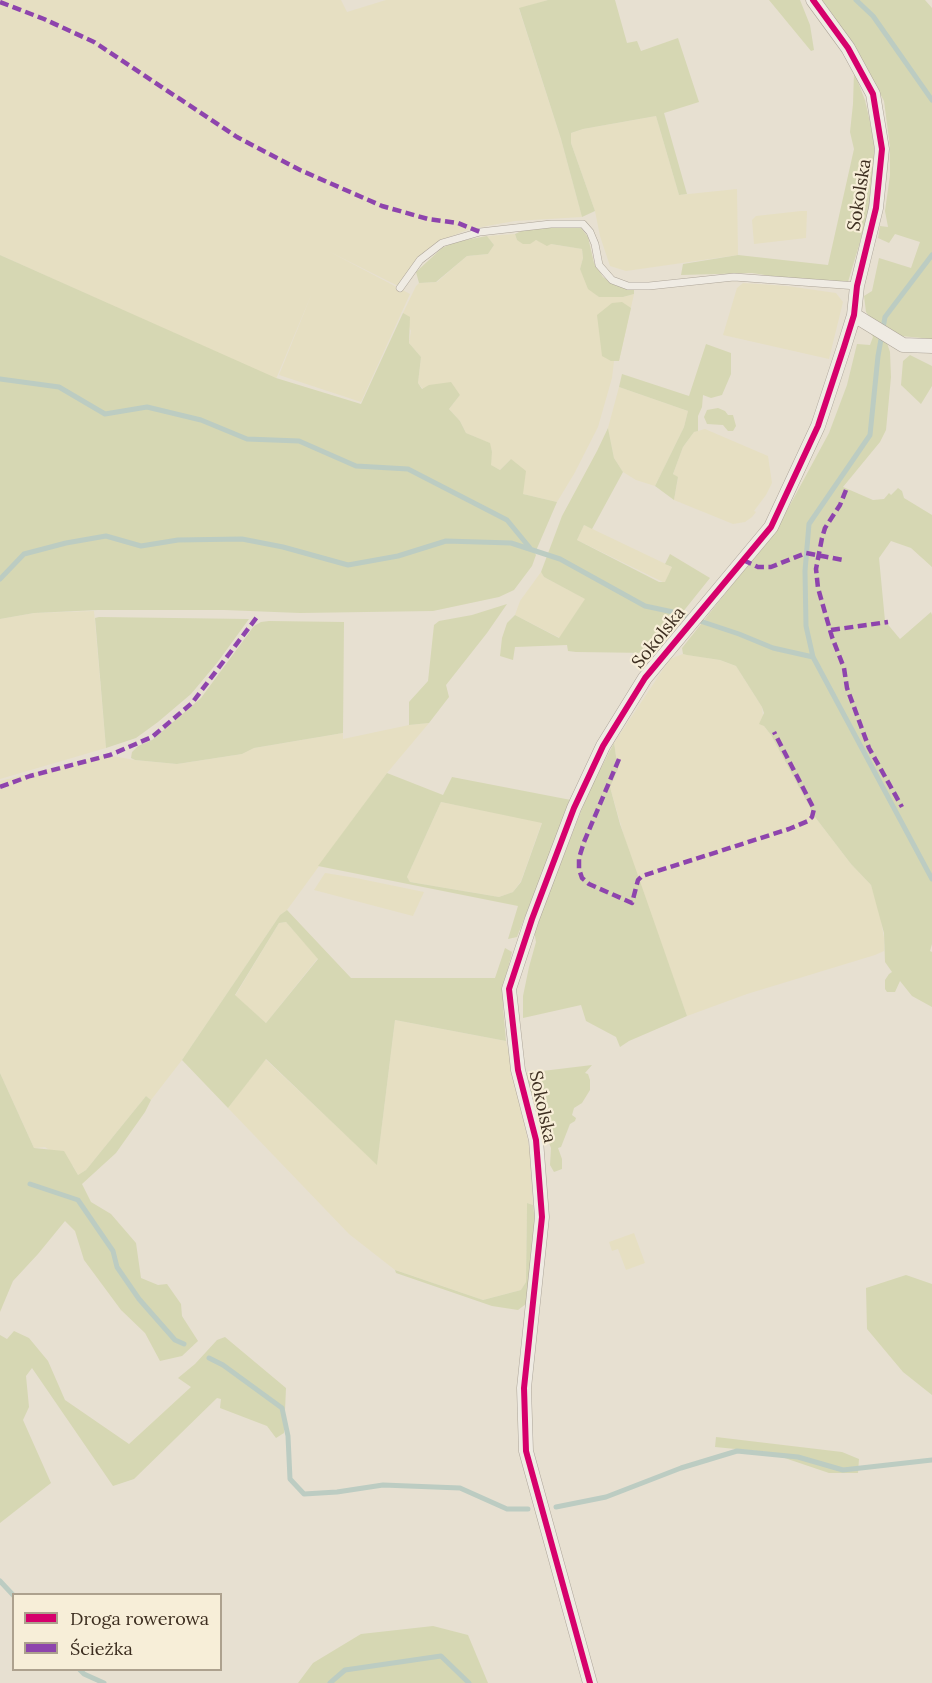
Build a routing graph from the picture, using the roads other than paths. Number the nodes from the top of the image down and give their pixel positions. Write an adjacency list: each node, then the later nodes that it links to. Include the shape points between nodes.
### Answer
1 (813, 0): 2 (street, Sokolska, via 848,48 873,94 882,149 876,208)
2 (858, 286): 3 (lane, via 734,277 628,286 612,280 599,265 595,244 583,224 551,224 480,232 442,243 420,260); 4 (street, Sokolska)
3 (400, 288)
4 (854, 315): 5 (street, via 903,345); 6 (street, Sokolska, via 818,426 771,527 645,678 603,746 574,808 509,989 518,1070 536,1140 542,1217 524,1388 526,1451)
5 (932, 346)
6 (590, 1683)

